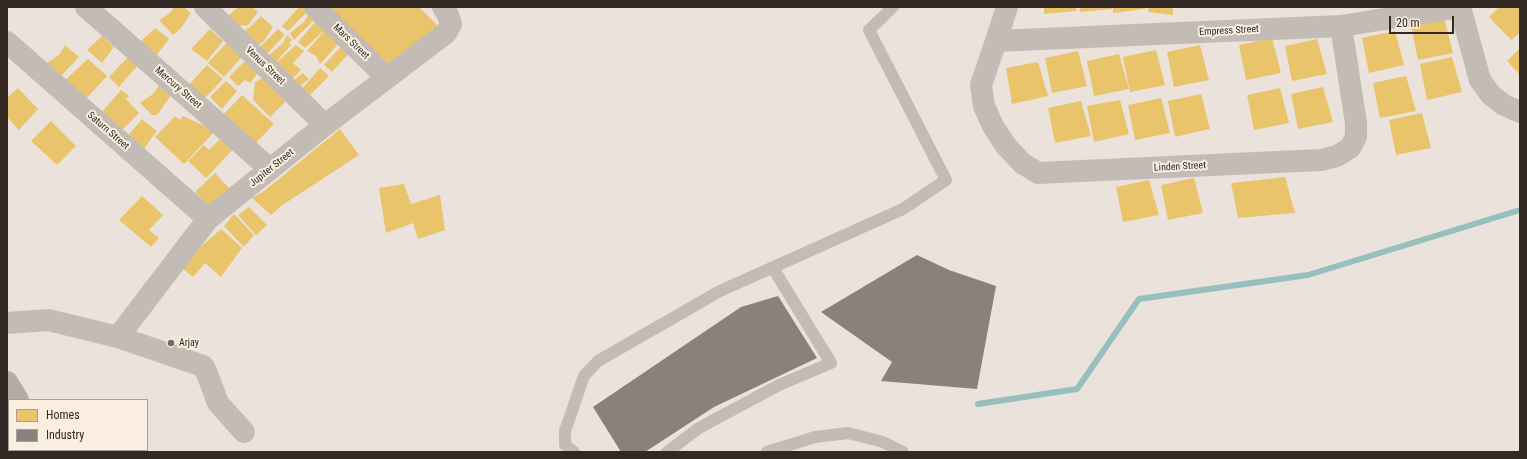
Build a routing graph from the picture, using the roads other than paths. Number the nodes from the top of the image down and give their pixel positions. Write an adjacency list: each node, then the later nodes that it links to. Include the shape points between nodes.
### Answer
1 (86, 7): 14 (street, Mercury Street)
2 (205, 7): 13 (street, Venus Street)
3 (315, 7): 11 (street, Mars Street)
4 (893, 7): 16 (lane, via 869,30 946,180 903,209)
5 (1007, 7): 9 (street, Linden Street)
6 (1460, 7): 8 (street, Empress Street); 12 (street, via 1480,80 1491,95 1504,105)
7 (447, 16): 11 (street, Jupiter Street, via 446,33)
8 (1341, 26): 9 (street, Empress Street); 9 (street, Linden Street, via 1356,137 1350,148 1337,156 1321,160 1060,173 1038,173 1022,163 1006,146 993,126 984,106 981,84)
9 (996, 41)
10 (7, 42): 15 (street, Saturn Street)
11 (387, 78): 13 (street, Jupiter Street)
12 (1520, 112)
13 (325, 125): 14 (street, Jupiter Street)
14 (270, 169): 15 (street, Jupiter Street)
15 (208, 219): 18 (street, Jupiter Street)
16 (773, 268): 22 (lane, via 720,290 598,361 584,376 565,431 565,445); 23 (lane, via 831,362 779,385 705,425)
17 (7, 323): 18 (street, via 48,320)
18 (118, 337): 21 (street, via 203,366 218,403)
19 (7, 382): 20 (main road)
20 (17, 399)
21 (244, 432)
22 (574, 452)
23 (667, 452)
24 (767, 452): 25 (lane, via 815,437 848,433 884,442)
25 (903, 452)

